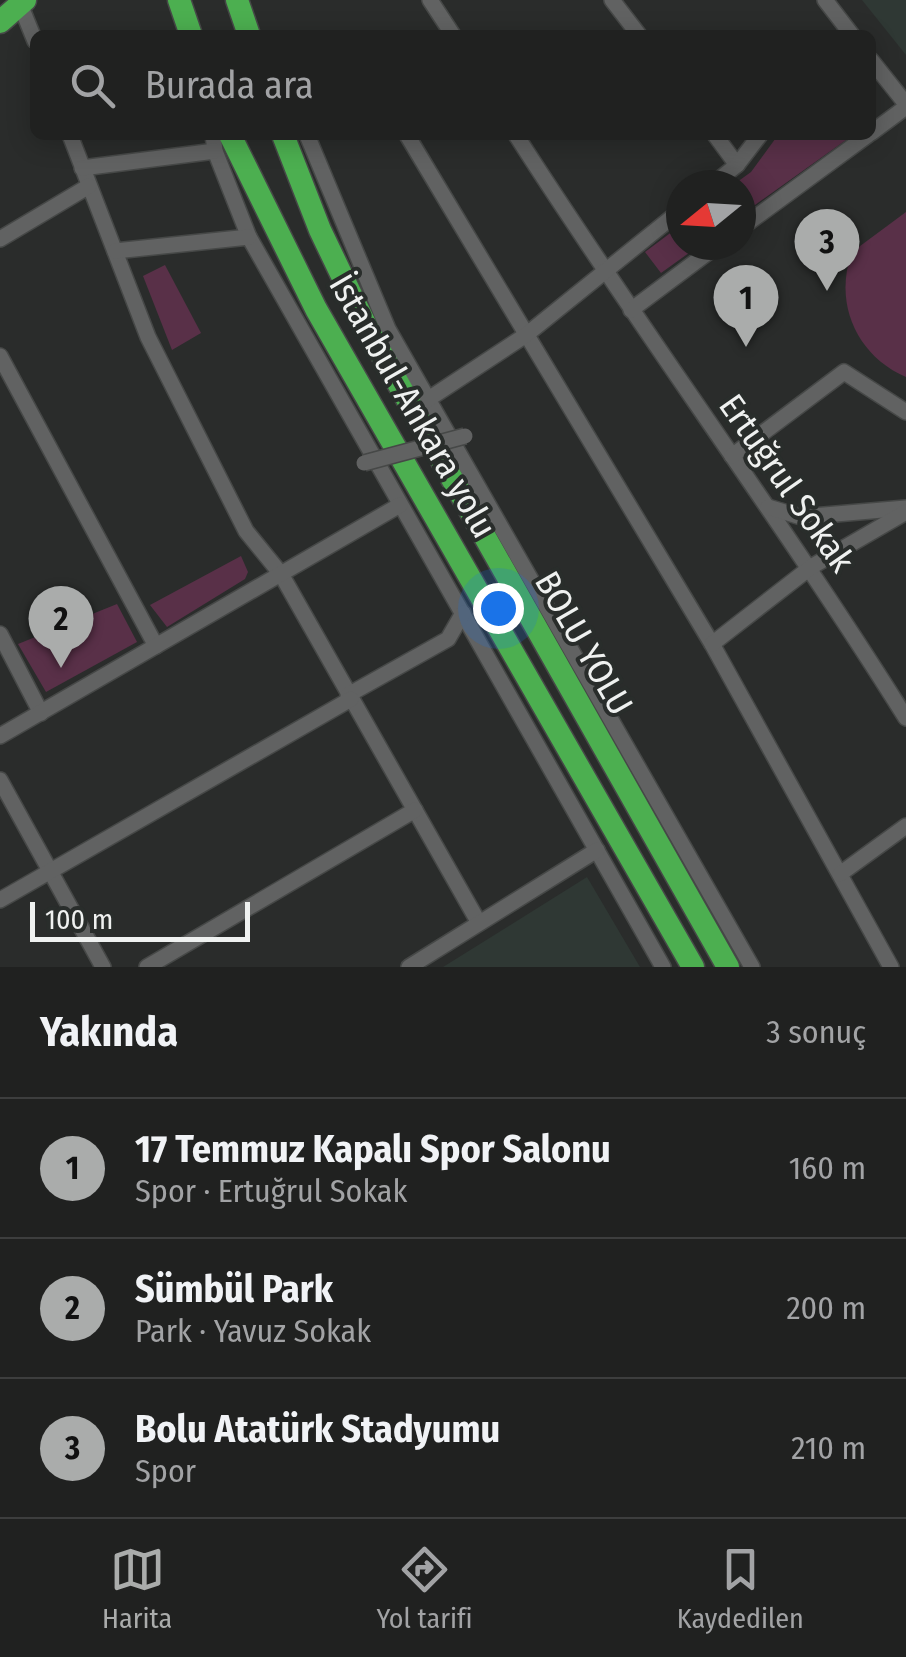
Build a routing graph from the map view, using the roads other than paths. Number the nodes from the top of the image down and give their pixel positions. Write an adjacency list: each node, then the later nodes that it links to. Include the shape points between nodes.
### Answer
1 (431, 0): 7 (street)
2 (612, 0): 8 (street)
3 (824, 0): 9 (street)
4 (23, 2): 5 (main road); 6 (street)
5 (0, 22)
6 (31, 30)
7 (450, 30)
8 (635, 30)
9 (843, 30)
10 (876, 67): 11 (street)
11 (906, 106): 12 (street)
12 (876, 129)
13 (72, 140): 23 (street)
14 (220, 140): 23 (street); 28 (street); 66 (main road, İstanbul-Ankara yolu)
15 (284, 140): 67 (main road, BOLU YOLU, via 368,330)
16 (309, 140): 36 (street, via 363,277)
17 (410, 140): 34 (street)
18 (519, 140): 32 (street, Ertuğrul Sokak)
19 (718, 140): 22 (street)
20 (756, 140): 22 (street)
21 (861, 140): 26 (street)
22 (737, 164): 24 (street)
23 (82, 168): 25 (street)
24 (730, 170)
25 (90, 186): 29 (street); 30 (street)
26 (756, 217)
27 (666, 222): 32 (street)
28 (250, 237): 30 (street); 41 (street)
29 (0, 239)
30 (115, 250): 45 (street, via 148,337 246,531)
31 (698, 260): 33 (street)
32 (604, 272): 33 (street, Ertuğrul Sokak); 34 (street)
33 (630, 310): 39 (street, Ertuğrul Sokak)
34 (526, 335): 36 (street); 48 (street)
35 (0, 356): 49 (street)
36 (427, 400): 68 (street)
37 (906, 412): 39 (street, via 844,372)
38 (466, 436): 40 (street, bridge)
39 (732, 456): 42 (street, Ertuğrul Sokak)
40 (364, 463)
41 (400, 505): 45 (street); 46 (street)
42 (768, 507): 43 (street, via 801,517); 44 (street, Ertuğrul Sokak)
43 (906, 510): 44 (street)
44 (811, 567): 48 (street); 52 (street, Ertuğrul Sokak)
45 (281, 574): 49 (street); 50 (street)
46 (462, 613): 50 (street, via 448,638); 57 (street)
47 (0, 634): 51 (street)
48 (712, 644): 59 (street)
49 (156, 646): 51 (street)
50 (350, 697): 55 (street); 58 (street)
51 (41, 712): 53 (street)
52 (906, 718)
53 (0, 736)
54 (0, 780): 58 (street)
55 (414, 810): 61 (street); 63 (street)
56 (906, 826): 59 (street)
57 (597, 850): 61 (street); 65 (street)
58 (49, 872): 60 (street); 62 (street)
59 (840, 874): 69 (street)
60 (0, 900)
61 (479, 923): 64 (street)
62 (103, 967)
63 (147, 967)
64 (409, 967)
65 (663, 967)
66 (693, 967)
67 (728, 967)
68 (752, 967)
69 (891, 967)

